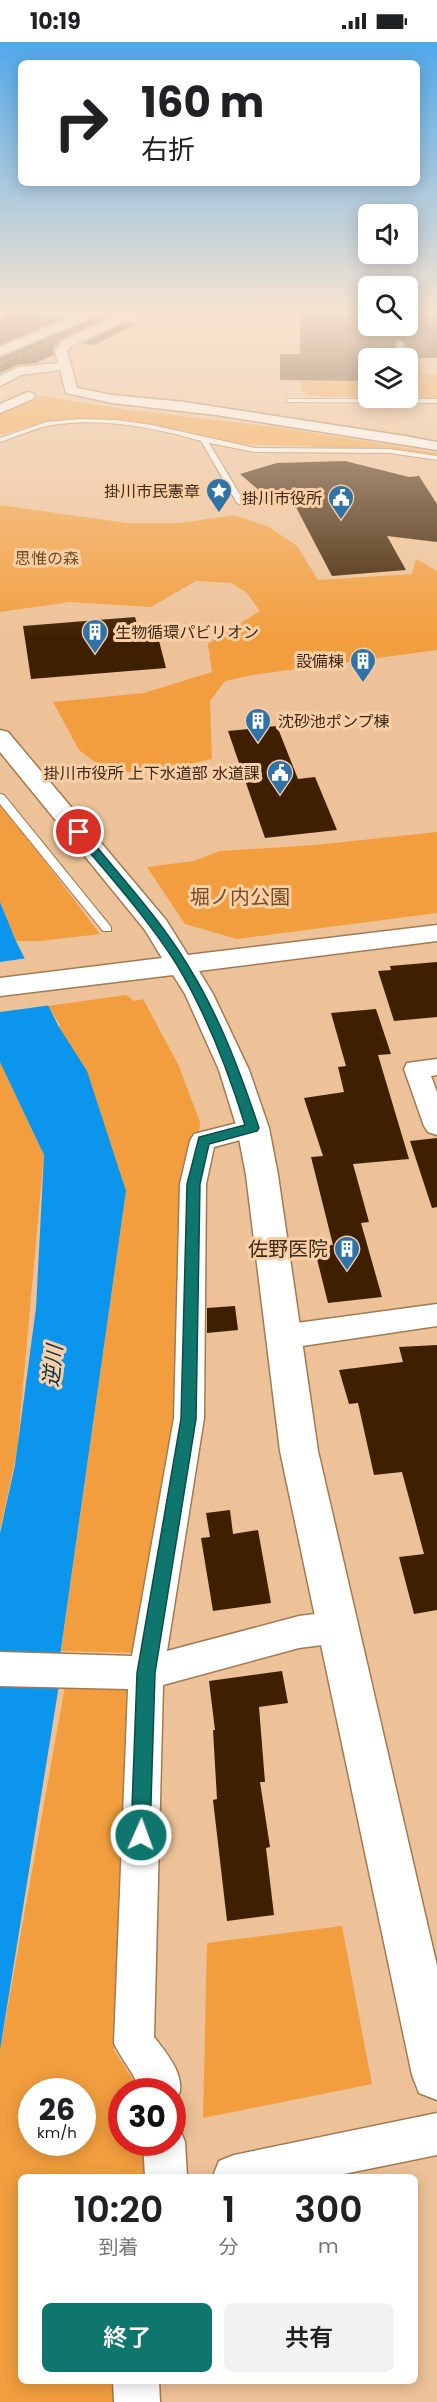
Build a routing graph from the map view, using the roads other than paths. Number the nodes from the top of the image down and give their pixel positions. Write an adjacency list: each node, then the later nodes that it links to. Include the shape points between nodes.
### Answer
1 (275, 419): 4 (street)
2 (0, 440): 3 (lane, via 51,424 92,422 173,430)
3 (204, 440): 5 (lane, via 255,450 390,451); 6 (lane)
4 (437, 446)
5 (437, 458)
6 (240, 503)
7 (0, 737): 11 (street, via 156,926)
8 (0, 797): 9 (lane)
9 (107, 929)
10 (437, 933): 11 (street)
11 (182, 965): 12 (street); 15 (street, via 234,1070)
12 (0, 987)
13 (437, 1067): 14 (street, via 416,1069)
14 (437, 1126)
15 (253, 1128): 17 (street); 20 (street, via 203,1141 193,1184 189,1419)
16 (437, 1315): 17 (street)
17 (282, 1336): 18 (street, via 299,1451)
18 (338, 1627): 20 (street, via 299,1632); 21 (street)
19 (0, 1669): 20 (street)
20 (146, 1673): 22 (street, via 134,2043)
21 (437, 2075)
22 (159, 2078)
23 (437, 2134): 26 (street)
24 (165, 2156): 25 (street)
25 (166, 2174)
26 (244, 2174)
27 (136, 2384): 28 (street)
28 (137, 2402)

